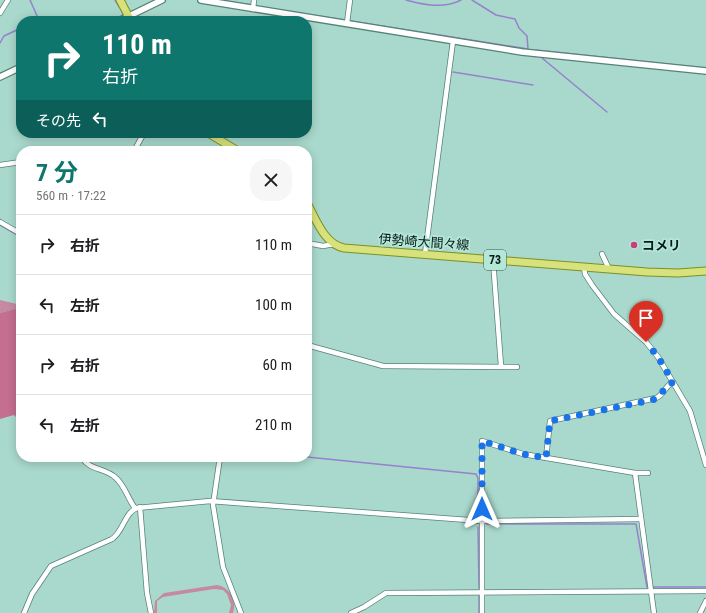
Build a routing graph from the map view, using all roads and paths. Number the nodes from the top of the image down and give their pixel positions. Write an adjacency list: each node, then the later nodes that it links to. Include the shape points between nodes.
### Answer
1 (8, 0): 8 (street)
2 (120, 0): 9 (main road)
3 (162, 0): 10 (street)
4 (201, 0): 7 (street)
5 (254, 0): 7 (street)
6 (350, 0): 13 (street)
7 (253, 9): 11 (street)
8 (0, 13)
9 (128, 16)
10 (135, 16)
11 (300, 16)
12 (312, 18): 13 (street)
13 (347, 23): 14 (street)
14 (453, 41): 16 (street, via 532,53); 27 (street)
15 (16, 69): 17 (street)
16 (706, 71)
17 (0, 77)
18 (216, 138): 19 (main road)
19 (230, 146)
20 (16, 163): 21 (street)
21 (0, 165)
22 (312, 212): 26 (main road, via 325,235)
23 (0, 222): 24 (street)
24 (16, 231)
25 (312, 244): 26 (street, via 328,246)
26 (334, 244): 27 (main road, 伊勢崎大間々線 / 73, via 344,248)
27 (425, 254): 29 (main road, 伊勢崎大間々線 / 73)
28 (602, 254): 31 (street)
29 (493, 260): 30 (main road, 伊勢崎大間々線 / 73); 34 (street)
30 (584, 267): 31 (main road, 伊勢崎大間々線 / 73); 36 (street, via 585,274 598,294 619,320 650,346)
31 (609, 269): 32 (main road, 伊勢崎大間々線 / 73, via 662,273)
32 (706, 271)
33 (312, 346): 34 (street, via 383,366)
34 (500, 366): 35 (street)
35 (517, 367)
36 (673, 382): 37 (street, via 656,398 550,421); 40 (street, via 690,411)
37 (546, 458): 41 (street); 46 (street, via 523,454 482,441)
38 (86, 462): 44 (street, via 90,467 107,472 116,478)
39 (219, 462): 43 (street)
40 (706, 465)
41 (635, 473): 42 (street); 45 (street)
42 (648, 473)
43 (213, 502): 44 (street); 46 (street); 53 (street, via 223,567)
44 (137, 508): 51 (street, via 112,539 51,566 32,594); 52 (street)
45 (641, 519): 46 (street); 47 (street)
46 (482, 521): 49 (street)
47 (651, 590): 48 (street); 49 (street); 56 (street)
48 (706, 591)
49 (482, 592): 54 (street, via 386,593); 55 (street)
50 (706, 601): 57 (street)
51 (24, 613)
52 (151, 613)
53 (241, 613)
54 (351, 613)
55 (482, 613)
56 (654, 613)
57 (700, 613)

